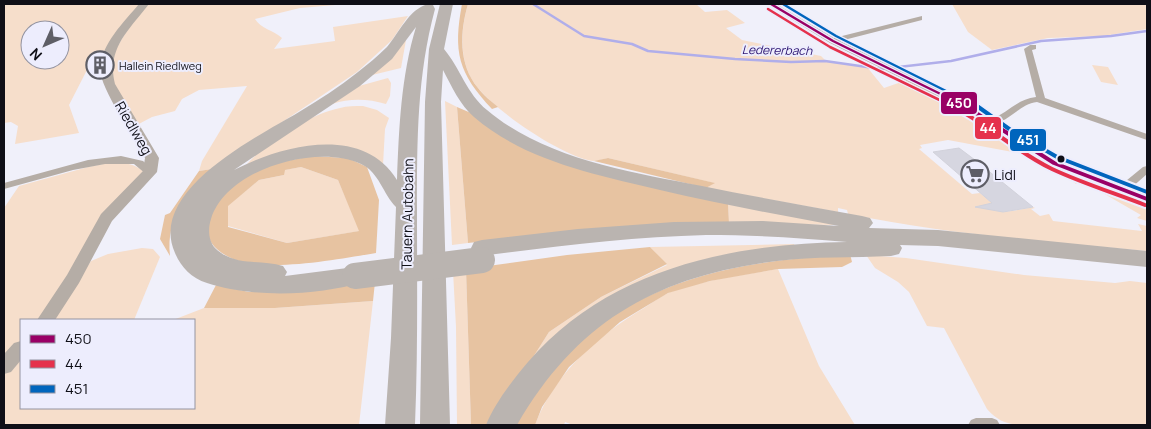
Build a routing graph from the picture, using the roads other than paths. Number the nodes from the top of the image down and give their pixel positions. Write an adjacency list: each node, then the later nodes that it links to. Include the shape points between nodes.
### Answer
1 (144, 4): 12 (street, Riedlweg, via 117,40 106,71 109,84 152,158)
2 (770, 4): 5 (street)
3 (435, 5): 7 (highway, Tauern Autobahn); 16 (highway, Tauern Autobahn, via 423,24 413,83); 21 (highway, via 417,15 382,60 356,81 238,157 209,181 188,206 181,222 181,245 190,262 225,281 300,284)
4 (919, 18): 5 (street)
5 (833, 41): 9 (street, via 941,92)
6 (1033, 47): 8 (street, via 1028,49)
7 (436, 49): 17 (highway, via 448,63 465,98 482,114 518,138 559,155 709,194); 27 (highway, Tauern Autobahn, via 433,102)
8 (1041, 100): 9 (street, via 1026,100 1005,117); 10 (street)
9 (992, 122): 14 (street, via 1054,163)
10 (1147, 137)
11 (1147, 169): 14 (street)
12 (150, 172): 13 (street, via 136,161 108,161); 23 (street, Riedlweg, via 106,218 74,280)
13 (4, 186)
14 (1124, 190): 15 (street)
15 (1147, 199)
16 (406, 206): 21 (highway, via 394,194 388,178 368,160 339,152 309,152 274,160 238,175 212,197 199,221 198,232 206,251 219,262 234,267 282,272); 26 (highway, Tauern Autobahn, via 405,371)
17 (938, 238): 19 (highway, via 780,228 681,228 563,238); 20 (highway)
18 (897, 248): 19 (highway, via 834,241 678,240); 22 (highway); 28 (highway, via 778,253 739,259 666,279 638,291 610,306 562,341 536,370)
19 (482, 254): 21 (highway, bridge)
20 (1147, 258)
21 (356, 270)
22 (1147, 273)
23 (47, 319)
24 (20, 349): 25 (street)
25 (4, 366)
26 (400, 425)
27 (435, 425)
28 (501, 425)
29 (976, 425): 30 (street)
30 (992, 425)

